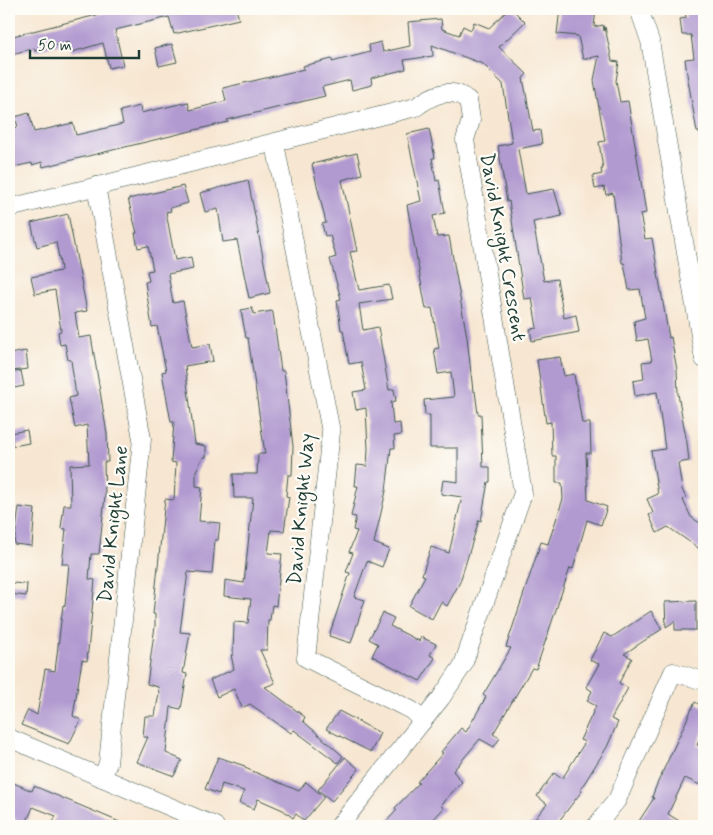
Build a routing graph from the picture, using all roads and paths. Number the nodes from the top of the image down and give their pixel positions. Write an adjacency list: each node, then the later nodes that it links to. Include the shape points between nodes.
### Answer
1 (639, 9): 5 (street, via 650,41)
2 (275, 144): 3 (street, David Knight Crescent); 7 (street, David Knight Way, via 331,432 306,658 411,710); 7 (street, David Knight Crescent, via 416,107 444,93 460,94 468,100 471,109 465,140 523,493 463,665)
3 (96, 186): 4 (street, David Knight Crescent); 9 (street, David Knight Lane, via 142,439 108,764)
4 (9, 208)
5 (704, 359)
6 (704, 681): 12 (street, via 673,672 617,800)
7 (423, 721): 11 (street, David Knight Crescent)
8 (9, 738): 9 (street)
9 (102, 778): 10 (street)
10 (215, 826)
11 (339, 826)
12 (596, 826)

